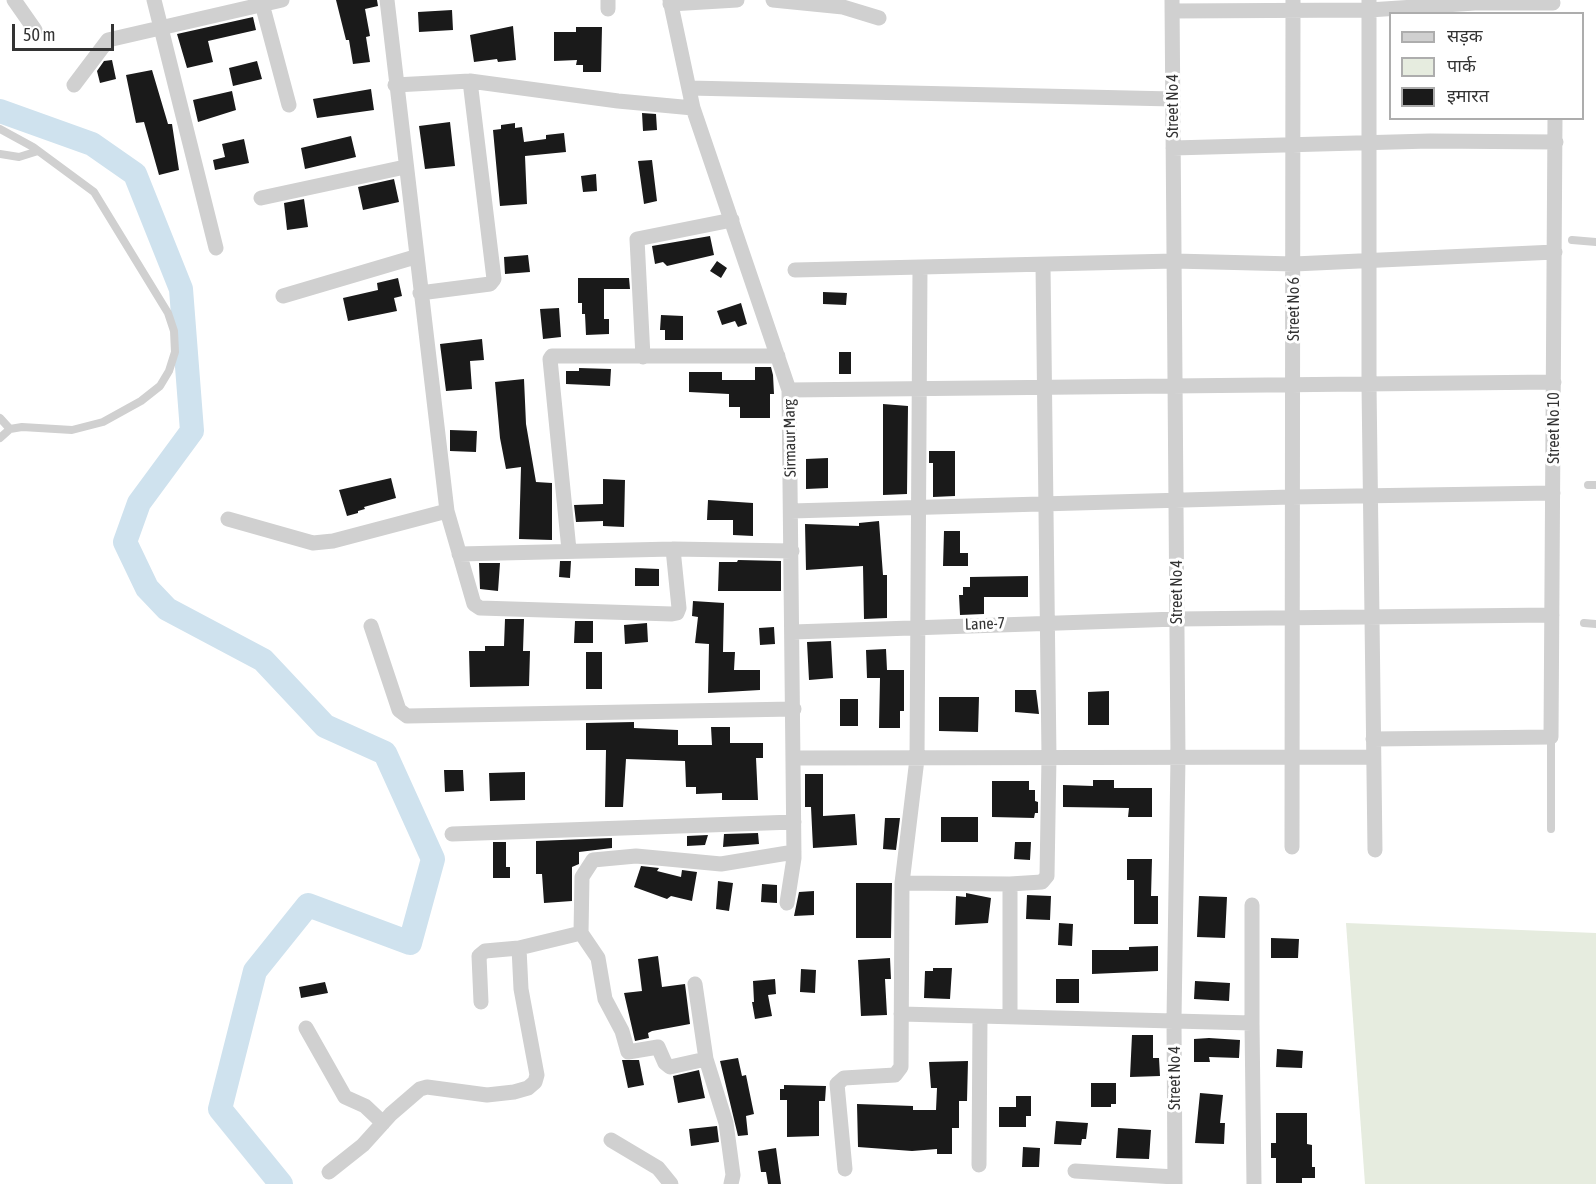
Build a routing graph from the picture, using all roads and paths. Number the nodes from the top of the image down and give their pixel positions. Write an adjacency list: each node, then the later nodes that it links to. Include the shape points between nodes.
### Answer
1 (14, 0): 15 (street)
2 (154, 0): 14 (street)
3 (282, 0): 8 (street)
4 (387, 0): 18 (street)
5 (737, 0): 7 (street)
6 (773, 0): 13 (street, via 843,7)
7 (670, 2): 19 (street, Sirmaur Marg)
8 (262, 3): 14 (street); 21 (street)
9 (1293, 4): 10 (street); 11 (street); 27 (street, Street No 6)
10 (1369, 5): 12 (street); 26 (street)
11 (1172, 6): 20 (street, Street No 4)
12 (1553, 6)
13 (879, 18)
14 (163, 27): 17 (street, via 108,40); 36 (street)
15 (35, 30)
16 (470, 81): 18 (street); 22 (street); 45 (street, via 494,279 490,284)
17 (74, 85)
18 (395, 86): 31 (street)
19 (689, 88): 20 (street); 22 (street, Sirmaur Marg)
20 (1173, 99): 28 (street, Street No 4)
21 (289, 105)
22 (693, 108): 33 (street, Sirmaur Marg)
23 (1555, 120): 25 (street, Street No 10)
24 (0, 129): 29 (lane)
25 (1556, 142): 26 (street); 37 (street, Street No 10)
26 (1369, 144): 27 (street); 40 (street)
27 (1293, 146): 28 (street); 41 (street, Street No 6)
28 (1173, 148): 39 (street, Street No 4)
29 (38, 151): 30 (lane, via 19,157); 57 (lane, via 86,183 103,204 168,314 175,352 160,386 104,422 72,430)
30 (0, 154)
31 (405, 167): 32 (street); 38 (street)
32 (261, 198)
33 (732, 220): 47 (street, Sirmaur Marg); 48 (street, via 637,239)
34 (1572, 240): 35 (lane)
35 (1596, 242)
36 (216, 248)
37 (1555, 252): 40 (street); 49 (street, Street No 10)
38 (416, 257): 45 (street); 46 (street)
39 (1174, 261): 41 (street); 42 (street); 52 (street, Street No 4)
40 (1369, 261): 41 (street); 51 (street)
41 (1294, 264): 50 (street, Street No 6)
42 (1043, 265): 43 (street); 54 (street)
43 (920, 268): 44 (street); 53 (street)
44 (795, 270)
45 (420, 293): 65 (street)
46 (283, 296)
47 (778, 356): 48 (street); 55 (street, Sirmaur Marg)
48 (643, 357): 69 (street, via 554,355 550,359)
49 (1554, 382): 51 (street); 59 (street, Street No 10)
50 (1294, 385): 51 (street); 52 (street); 61 (street, Street No 6)
51 (1369, 385): 60 (street)
52 (1175, 386): 54 (street); 62 (street, Street No 4)
53 (919, 388): 54 (street); 55 (street); 64 (street)
54 (1044, 389): 63 (street)
55 (789, 390): 66 (street, Sirmaur Marg)
56 (0, 418): 57 (lane)
57 (10, 429): 58 (lane)
58 (0, 438)
59 (1553, 492): 60 (street); 72 (street, Street No 10)
60 (1371, 495): 61 (street); 73 (street)
61 (1291, 496): 62 (street); 75 (street, Street No 6)
62 (1177, 500): 63 (street); 74 (street, Street No 4)
63 (1045, 504): 64 (street); 76 (street)
64 (918, 509): 66 (street); 80 (street)
65 (447, 511): 67 (street, via 333,542 313,543); 71 (street)
66 (791, 511): 70 (street, Sirmaur Marg)
67 (228, 519)
68 (672, 549): 69 (street); 70 (street); 71 (street, via 679,608 672,614 480,608 474,604)
69 (569, 550): 71 (street)
70 (792, 551): 81 (street, Sirmaur Marg)
71 (459, 554)
72 (1552, 615): 73 (street, Lane-7); 83 (street, Street No 10)
73 (1372, 618): 75 (street, Lane-7); 84 (street)
74 (1178, 619): 75 (street, Lane-7); 76 (street, Lane-7); 86 (street, Street No 4)
75 (1293, 619): 87 (street, Street No 6)
76 (1047, 622): 80 (street, Lane-7); 85 (street)
77 (1584, 623): 78 (lane)
78 (1596, 624)
79 (371, 626): 82 (street, via 399,710 407,716)
80 (920, 627): 81 (street, Lane-7); 90 (street)
81 (793, 632): 82 (street, Sirmaur Marg)
82 (794, 709): 89 (street, Sirmaur Marg)
83 (1551, 737): 84 (street); 92 (lane)
84 (1373, 739): 88 (street)
85 (1049, 757): 86 (street); 90 (street); 98 (street, via 1046,880)
86 (1178, 757): 87 (street); 108 (street, Street No 4)
87 (1292, 757): 88 (street); 94 (street, Street No 6)
88 (1373, 757): 95 (street)
89 (794, 758): 90 (street); 91 (street, Sirmaur Marg)
90 (917, 759): 97 (street)
91 (794, 822): 93 (street); 96 (street, Sirmaur Marg)
92 (1551, 829)
93 (452, 834)
94 (1292, 847)
95 (1375, 850)
96 (794, 855): 99 (street, Sirmaur Marg); 101 (street, via 721,864 636,856 593,860 582,877)
97 (903, 883): 98 (street); 105 (street)
98 (1010, 884): 106 (street)
99 (787, 903)
100 (1252, 905): 109 (street)
101 (581, 933): 102 (street); 111 (street, via 598,958 605,999 622,1030 628,1052 658,1047 670,1067)
102 (519, 948): 104 (street, via 485,951 479,956); 112 (street, via 535,1082 514,1092 487,1095 427,1087)
103 (694, 984): 111 (street)
104 (481, 1002)
105 (902, 1014): 107 (street); 115 (street, via 899,1072 844,1078 837,1084)
106 (1010, 1016): 107 (street); 108 (street)
107 (980, 1017): 114 (street)
108 (1174, 1019): 109 (street); 118 (street, Street No 4)
109 (1252, 1023): 121 (street)
110 (306, 1028): 112 (street, via 345,1097 368,1108)
111 (706, 1059): 120 (street, via 726,1123)
112 (383, 1123): 117 (street)
113 (612, 1140): 119 (street, via 658,1168)
114 (979, 1164)
115 (845, 1168)
116 (1075, 1171): 118 (street)
117 (329, 1172)
118 (1175, 1181)
119 (671, 1184)
120 (731, 1184)
121 (1254, 1184)

